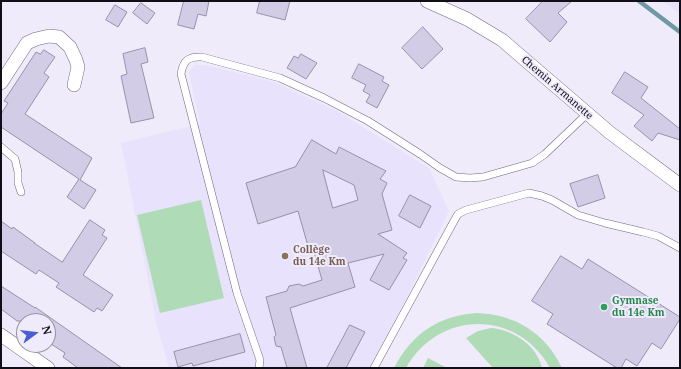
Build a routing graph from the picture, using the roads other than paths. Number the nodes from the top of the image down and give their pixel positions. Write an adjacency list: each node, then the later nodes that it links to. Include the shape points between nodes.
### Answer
1 (427, 1): 4 (street, Chemin Armanette, via 467,19 502,40)
2 (1, 83): 3 (street, via 27,43 49,36 59,37 70,47 78,67)
3 (74, 85)
4 (587, 114): 6 (street, Chemin Armanette); 11 (lane, via 545,154 532,162 483,177 470,178 456,176 440,168 368,121 280,78 202,57 194,56 187,60 182,66 181,74 237,293 260,360)
5 (1, 147): 7 (lane, via 15,159)
6 (680, 185)
7 (21, 192)
8 (680, 248): 12 (lane, via 658,236 578,215 552,200 529,192 466,210 458,214)
9 (1, 335): 10 (street)
10 (48, 368)
11 (259, 368)
12 (374, 368)

